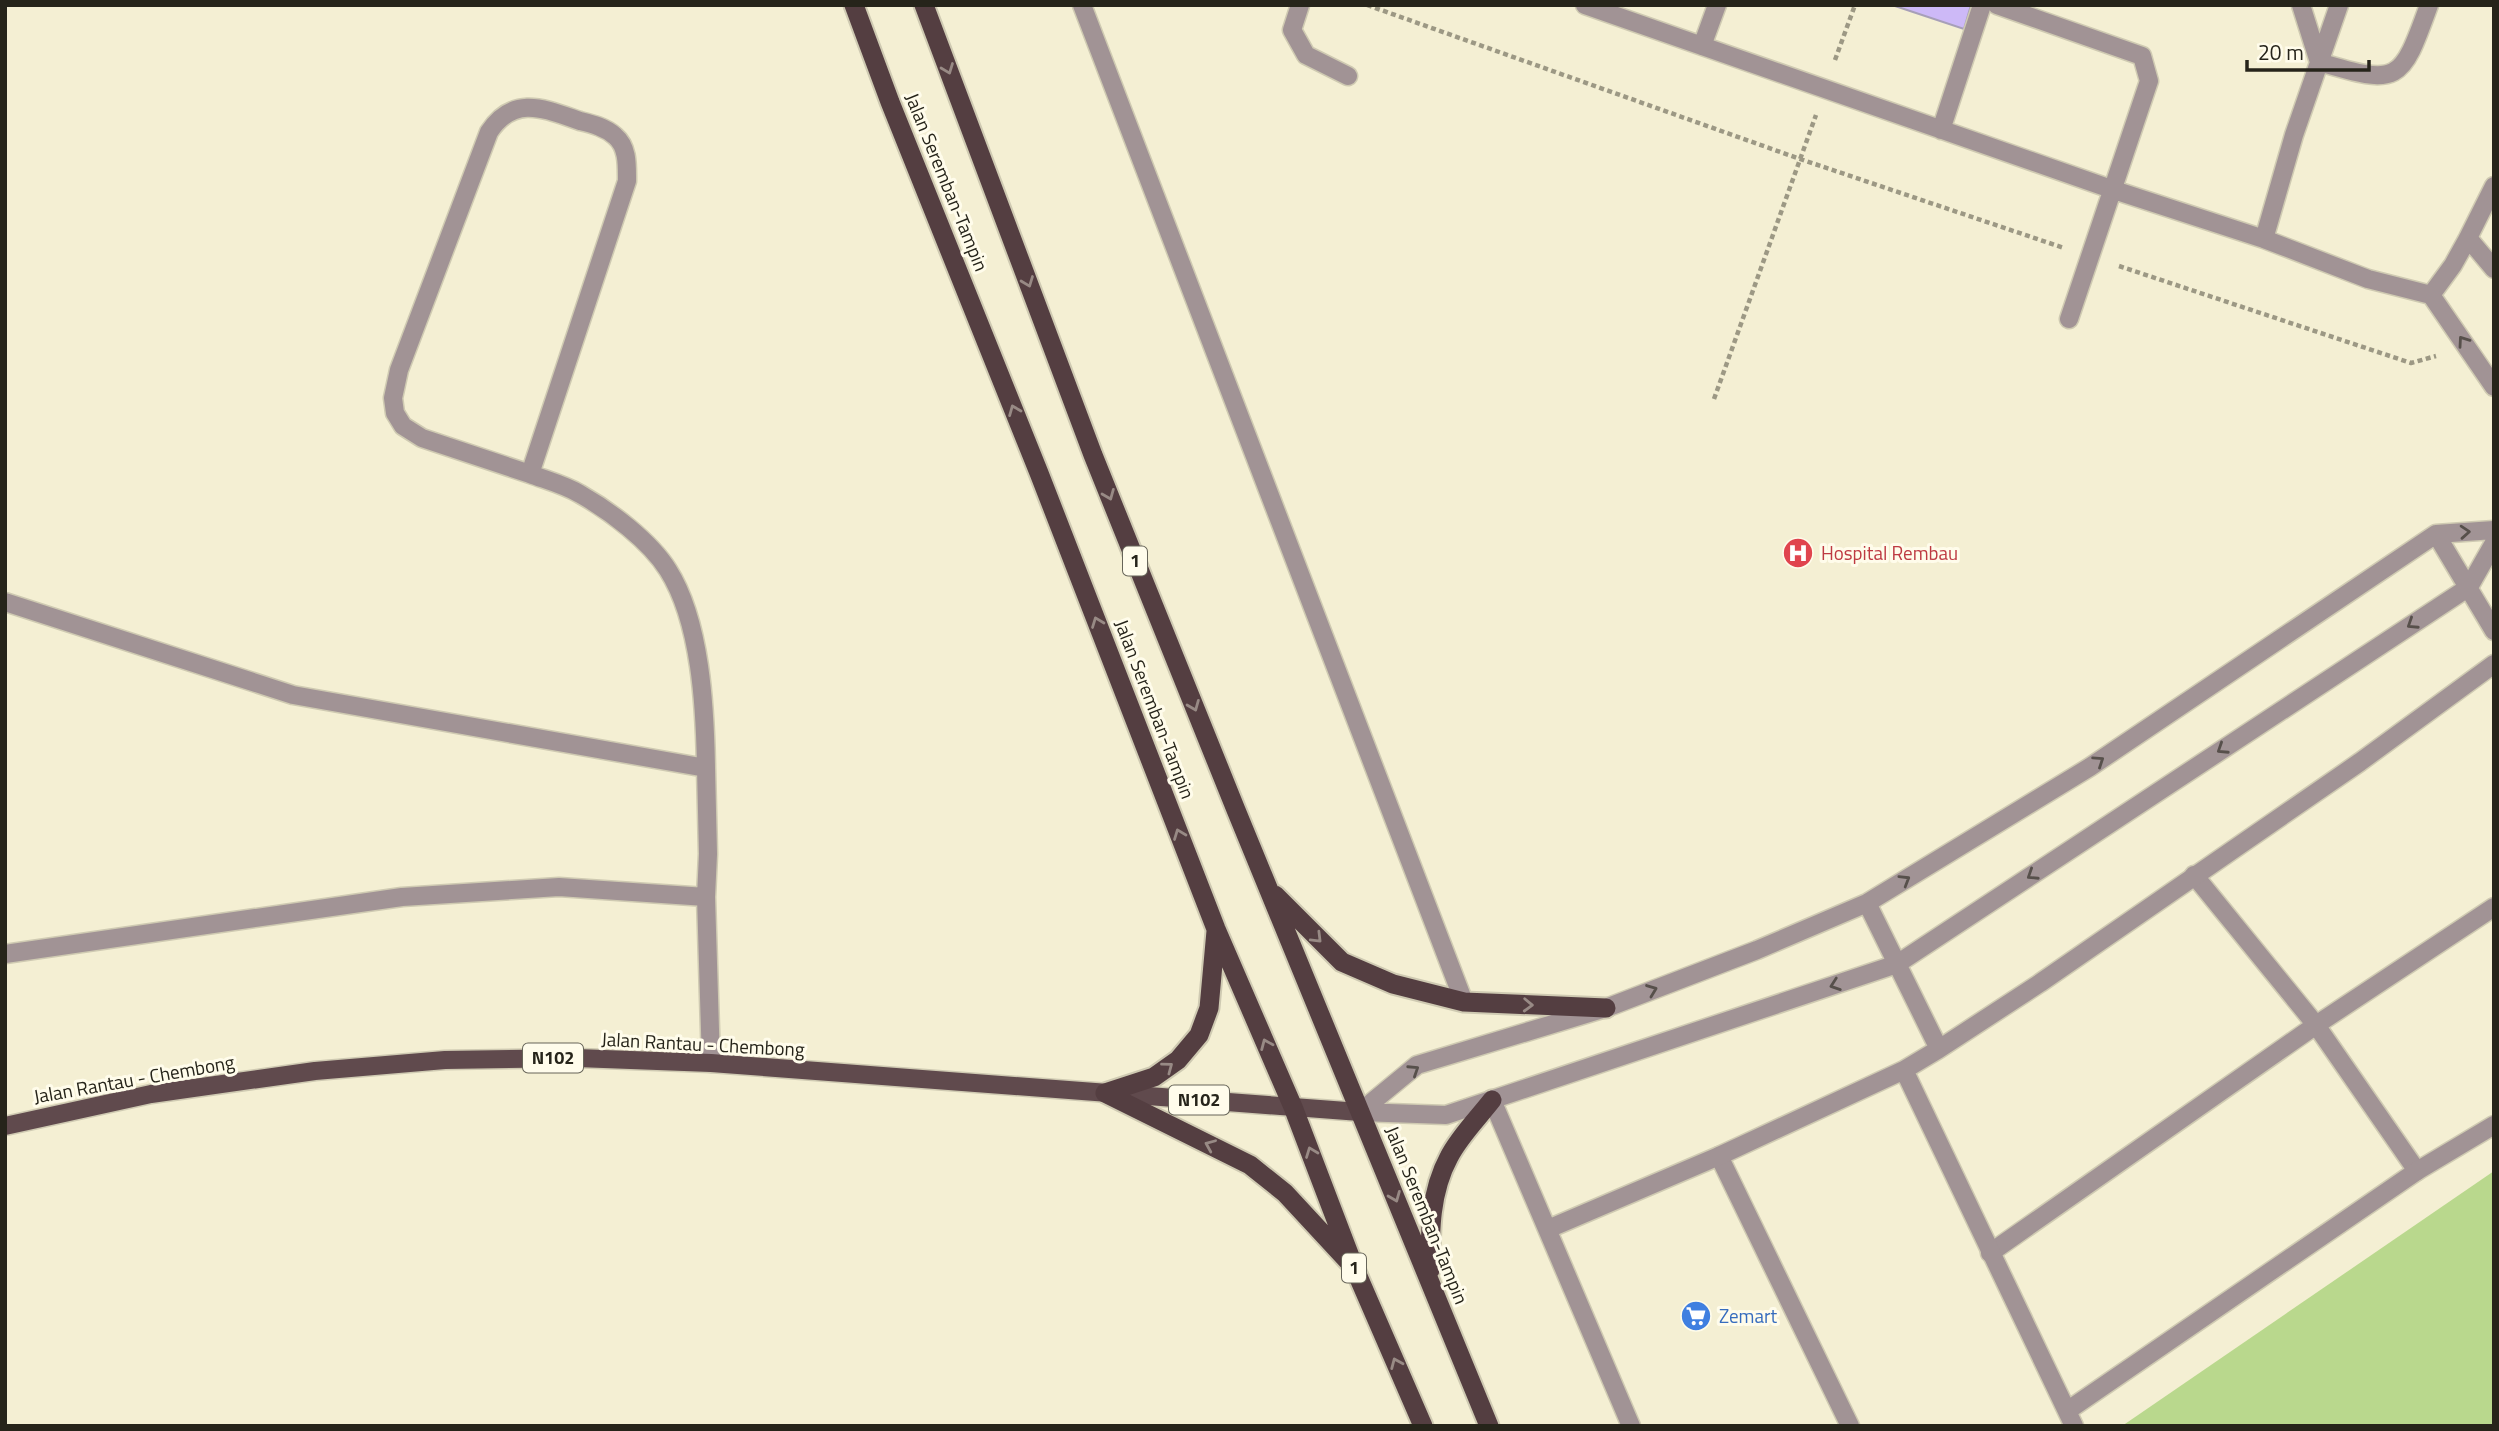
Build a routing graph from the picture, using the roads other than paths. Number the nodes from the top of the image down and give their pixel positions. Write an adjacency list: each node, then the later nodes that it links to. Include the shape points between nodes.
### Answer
1 (854, 5): 38 (highway, Jalan Seremban-Tampin / 1, one-way to 1)
2 (924, 5): 34 (highway, Jalan Seremban-Tampin / 1, one-way to 34, via 1093,455)
3 (1082, 5): 41 (street)
4 (1300, 5): 14 (street, via 1292,30 1306,55)
5 (1585, 5): 12 (street)
6 (1717, 5): 12 (street)
7 (1982, 5): 15 (street)
8 (1997, 5): 17 (street, via 2141,56 2150,81)
9 (2301, 5): 13 (street)
10 (2339, 5): 13 (street)
11 (2428, 5): 13 (street, via 2414,47 2405,64 2393,73 2375,76)
12 (1703, 46): 15 (street)
13 (2319, 62): 19 (street)
14 (1348, 76)
15 (1941, 130): 17 (street)
16 (2494, 186): 18 (street)
17 (2114, 190): 19 (street); 22 (street)
18 (2469, 238): 20 (street); 21 (street)
19 (2264, 239): 21 (street, via 2368,279)
20 (2494, 269)
21 (2431, 295): 23 (street, one-way to 21)
22 (2069, 320)
23 (2494, 387)
24 (530, 474): 24 (street, via 627,181 627,162 615,136 602,128 546,109 527,108 498,118 489,132 399,370 393,398 403,426 422,438); 32 (street, via 579,493 647,544 669,571 691,628 705,706)
25 (2494, 530): 26 (street, one-way to 25)
26 (2436, 534): 28 (street); 36 (street, one-way to 26, via 2090,767)
27 (2494, 542): 28 (street)
28 (2469, 587): 30 (street); 40 (street, one-way to 40)
29 (5, 602): 32 (street, via 293,695)
30 (2494, 631)
31 (2494, 664): 33 (street)
32 (706, 768): 35 (street)
33 (2194, 875): 43 (street); 44 (street)
34 (1269, 890): 41 (highway, one-way to 41, via 1342,962 1393,984); 50 (highway, Jalan Seremban-Tampin / 1)
35 (706, 897): 39 (street, via 559,887 402,897); 45 (street)
36 (1867, 903): 40 (street); 42 (street, one-way to 36)
37 (2494, 907): 43 (street)
38 (1216, 929): 47 (highway, one-way to 38, via 1154,1077 1178,1060 1199,1035 1209,1008); 49 (highway, Jalan Seremban-Tampin / 1, one-way to 38)
39 (5, 954)
40 (1897, 964): 44 (street); 48 (street, one-way to 48)
41 (1464, 1002): 42 (highway, one-way to 42)
42 (1606, 1008): 50 (street, one-way to 42, via 1417,1065)
43 (2316, 1024): 54 (street); 56 (street)
44 (1939, 1049): 46 (street)
45 (710, 1063): 47 (main road, Jalan Rantau - Chembong / N102); 52 (main road, Jalan Rantau - Chembong / N102, via 444,1060 316,1071 151,1094)
46 (1904, 1070): 53 (street); 56 (street)
47 (1105, 1093): 49 (main road, Jalan Rantau - Chembong / N102); 57 (highway, one-way to 47, via 1286,1193 1250,1165)
48 (1492, 1100): 50 (street, via 1446,1115); 55 (street); 58 (highway, via 1450,1155 1436,1185)
49 (1293, 1107): 50 (main road, Jalan Rantau - Chembong / N102); 57 (highway, Jalan Seremban-Tampin / 1, one-way to 49)
50 (1360, 1112): 58 (highway, Jalan Seremban-Tampin / 1, one-way to 58)
51 (2494, 1125): 54 (street)
52 (5, 1126)
53 (1719, 1156): 55 (street); 63 (street)
54 (2417, 1171): 59 (street)
55 (1548, 1229): 62 (street)
56 (1990, 1253): 59 (street)
57 (1354, 1267): 60 (highway, Jalan Seremban-Tampin / 1, one-way to 57)
58 (1429, 1281): 61 (highway, Jalan Seremban-Tampin / 1)
59 (2070, 1419)
60 (1423, 1426)
61 (1489, 1426)
62 (1631, 1426)
63 (1850, 1426)

